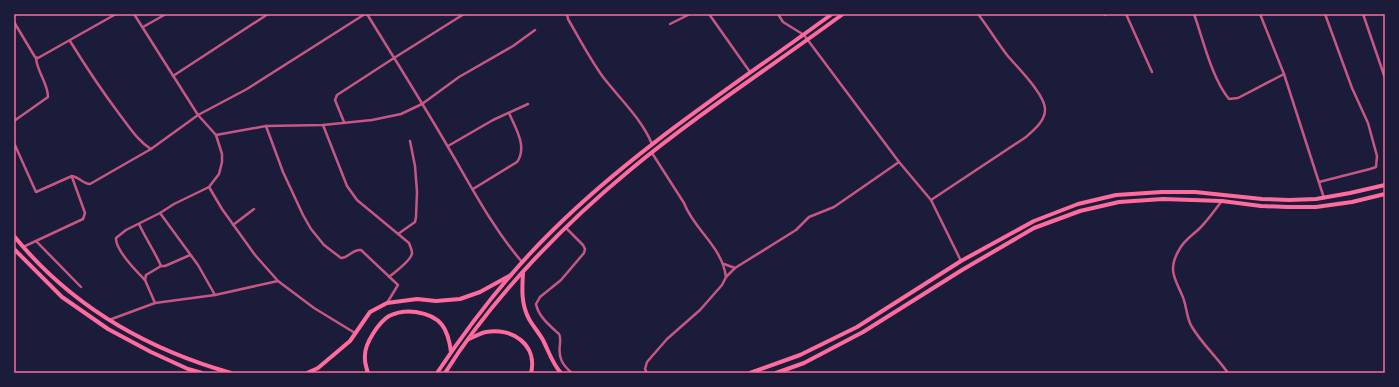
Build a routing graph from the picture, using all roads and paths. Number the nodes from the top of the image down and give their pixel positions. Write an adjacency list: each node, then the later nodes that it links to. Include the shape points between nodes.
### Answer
1 (116, 14): 25 (street)
2 (134, 14): 21 (street)
3 (166, 14): 21 (street)
4 (268, 14): 31 (street)
5 (366, 14): 27 (street); 36 (street, via 247,89)
6 (464, 14): 27 (street)
7 (567, 14): 44 (street, via 603,77 635,115)
8 (690, 14): 20 (street)
9 (709, 14): 29 (street)
10 (778, 14): 23 (street, via 783,22)
11 (832, 14): 23 (main road)
12 (843, 14): 24 (main road)
13 (978, 14): 57 (street, via 1006,54 1037,91 1045,105 1045,114 1042,121 1026,137)
14 (1126, 14): 28 (street)
15 (1194, 14): 30 (street, via 1210,65 1229,99 1238,98)
16 (1260, 14): 30 (street)
17 (1325, 14): 51 (street, via 1352,88 1368,123 1377,161 1376,167)
18 (1362, 14): 32 (street)
19 (14, 22): 26 (street)
20 (670, 24)
21 (142, 27): 31 (street)
22 (535, 30): 33 (street, via 513,46 459,77)
23 (804, 35): 24 (street); 29 (main road)
24 (807, 40): 48 (main road); 49 (street)
25 (70, 41): 26 (street); 46 (street, via 140,142)
26 (36, 58): 37 (street, via 36,65 48,97)
27 (394, 58): 33 (street); 38 (street, via 337,95 335,100)
28 (1152, 72)
29 (751, 73): 44 (main road)
30 (1284, 74): 51 (street)
31 (173, 76): 36 (street)
32 (1385, 78)
33 (422, 104): 38 (street, via 388,117); 45 (street)
34 (528, 104): 35 (street)
35 (509, 113): 45 (street, via 475,129); 54 (street, via 518,134 522,152 520,158)
36 (198, 115): 41 (street); 46 (street)
37 (14, 121)
38 (344, 122): 39 (street)
39 (323, 125): 40 (street); 64 (street, via 347,186 357,200)
40 (266, 126): 41 (street); 77 (street, via 303,215 324,245 343,258 355,250 361,250)
41 (216, 135): 53 (street, via 222,154 222,167)
42 (410, 141): 64 (street, via 415,166 416,217 414,222)
43 (14, 143): 47 (street)
44 (652, 144): 71 (main road, via 603,184)
45 (448, 146): 54 (street)
46 (151, 149): 50 (street, via 90,184)
47 (15, 150): 50 (street, via 36,192)
48 (652, 153): 63 (main road); 72 (street)
49 (899, 162): 57 (street); 74 (street, via 834,206 809,217 796,230)
50 (72, 176): 66 (street, via 85,213 83,219)
51 (1319, 182): 56 (street)
52 (1385, 185): 56 (main road)
53 (209, 187): 60 (street); 62 (street)
54 (473, 189): 71 (street)
55 (1385, 194): 58 (main road, via 1316,207 1261,206)
56 (1324, 198): 70 (main road, via 1262,199 1195,192 1116,195 1078,204 1034,221)
57 (931, 200): 70 (street)
58 (1222, 201): 100 (main road, via 1163,199 1119,202 1080,211 1034,228 862,332 804,363); 101 (street, via 1201,227 1182,244 1172,267 1172,274 1183,296 1192,327)
59 (254, 208): 62 (street)
60 (160, 213): 61 (street); 69 (street)
61 (139, 224): 73 (street); 79 (street, via 121,234 116,238 116,242 125,258)
62 (233, 225): 80 (street)
63 (566, 228): 75 (main road); 97 (street, via 583,245 584,253 561,280 540,297 536,308 559,334 560,359)
64 (398, 234): 77 (street, via 409,243 412,253 409,260)
65 (14, 236): 67 (main road)
66 (36, 241): 67 (street); 81 (street)
67 (23, 247): 85 (main road, via 71,294)
68 (14, 250): 89 (main road, via 62,297 108,329 151,352)
69 (190, 255): 73 (street); 82 (street)
70 (960, 261): 99 (main road, via 857,327 800,355)
71 (522, 262): 76 (main road)
72 (723, 264): 74 (street); 78 (street)
73 (161, 266): 79 (street, via 146,275)
74 (735, 268): 78 (street)
75 (523, 273): 87 (main road); 96 (main road, via 522,295 525,311)
76 (511, 275): 84 (main road, via 480,292 460,299 417,299); 88 (main road)
77 (389, 276): 84 (street, via 398,285)
78 (726, 277): 98 (street, via 700,310 667,339 646,362)
79 (145, 280): 83 (street)
80 (278, 281): 82 (street); 86 (street, via 314,308)
81 (81, 287)
82 (215, 294): 83 (street)
83 (155, 303): 85 (street)
84 (387, 303): 86 (main road, via 370,312)
85 (108, 320): 90 (main road, via 156,346)
86 (355, 333): 91 (main road, via 334,356)
87 (469, 339): 94 (main road); 95 (main road, via 485,332 507,332 523,341 529,348 532,357)
88 (451, 352): 92 (main road, via 448,335 434,316 407,311 389,316 369,340 364,354); 93 (main road)
89 (202, 373)
90 (231, 373)
91 (307, 373)
92 (368, 373)
93 (437, 373)
94 (445, 373)
95 (531, 373)
96 (561, 373)
97 (572, 373)
98 (647, 373)
99 (750, 373)
100 (776, 373)
101 (1228, 373)

